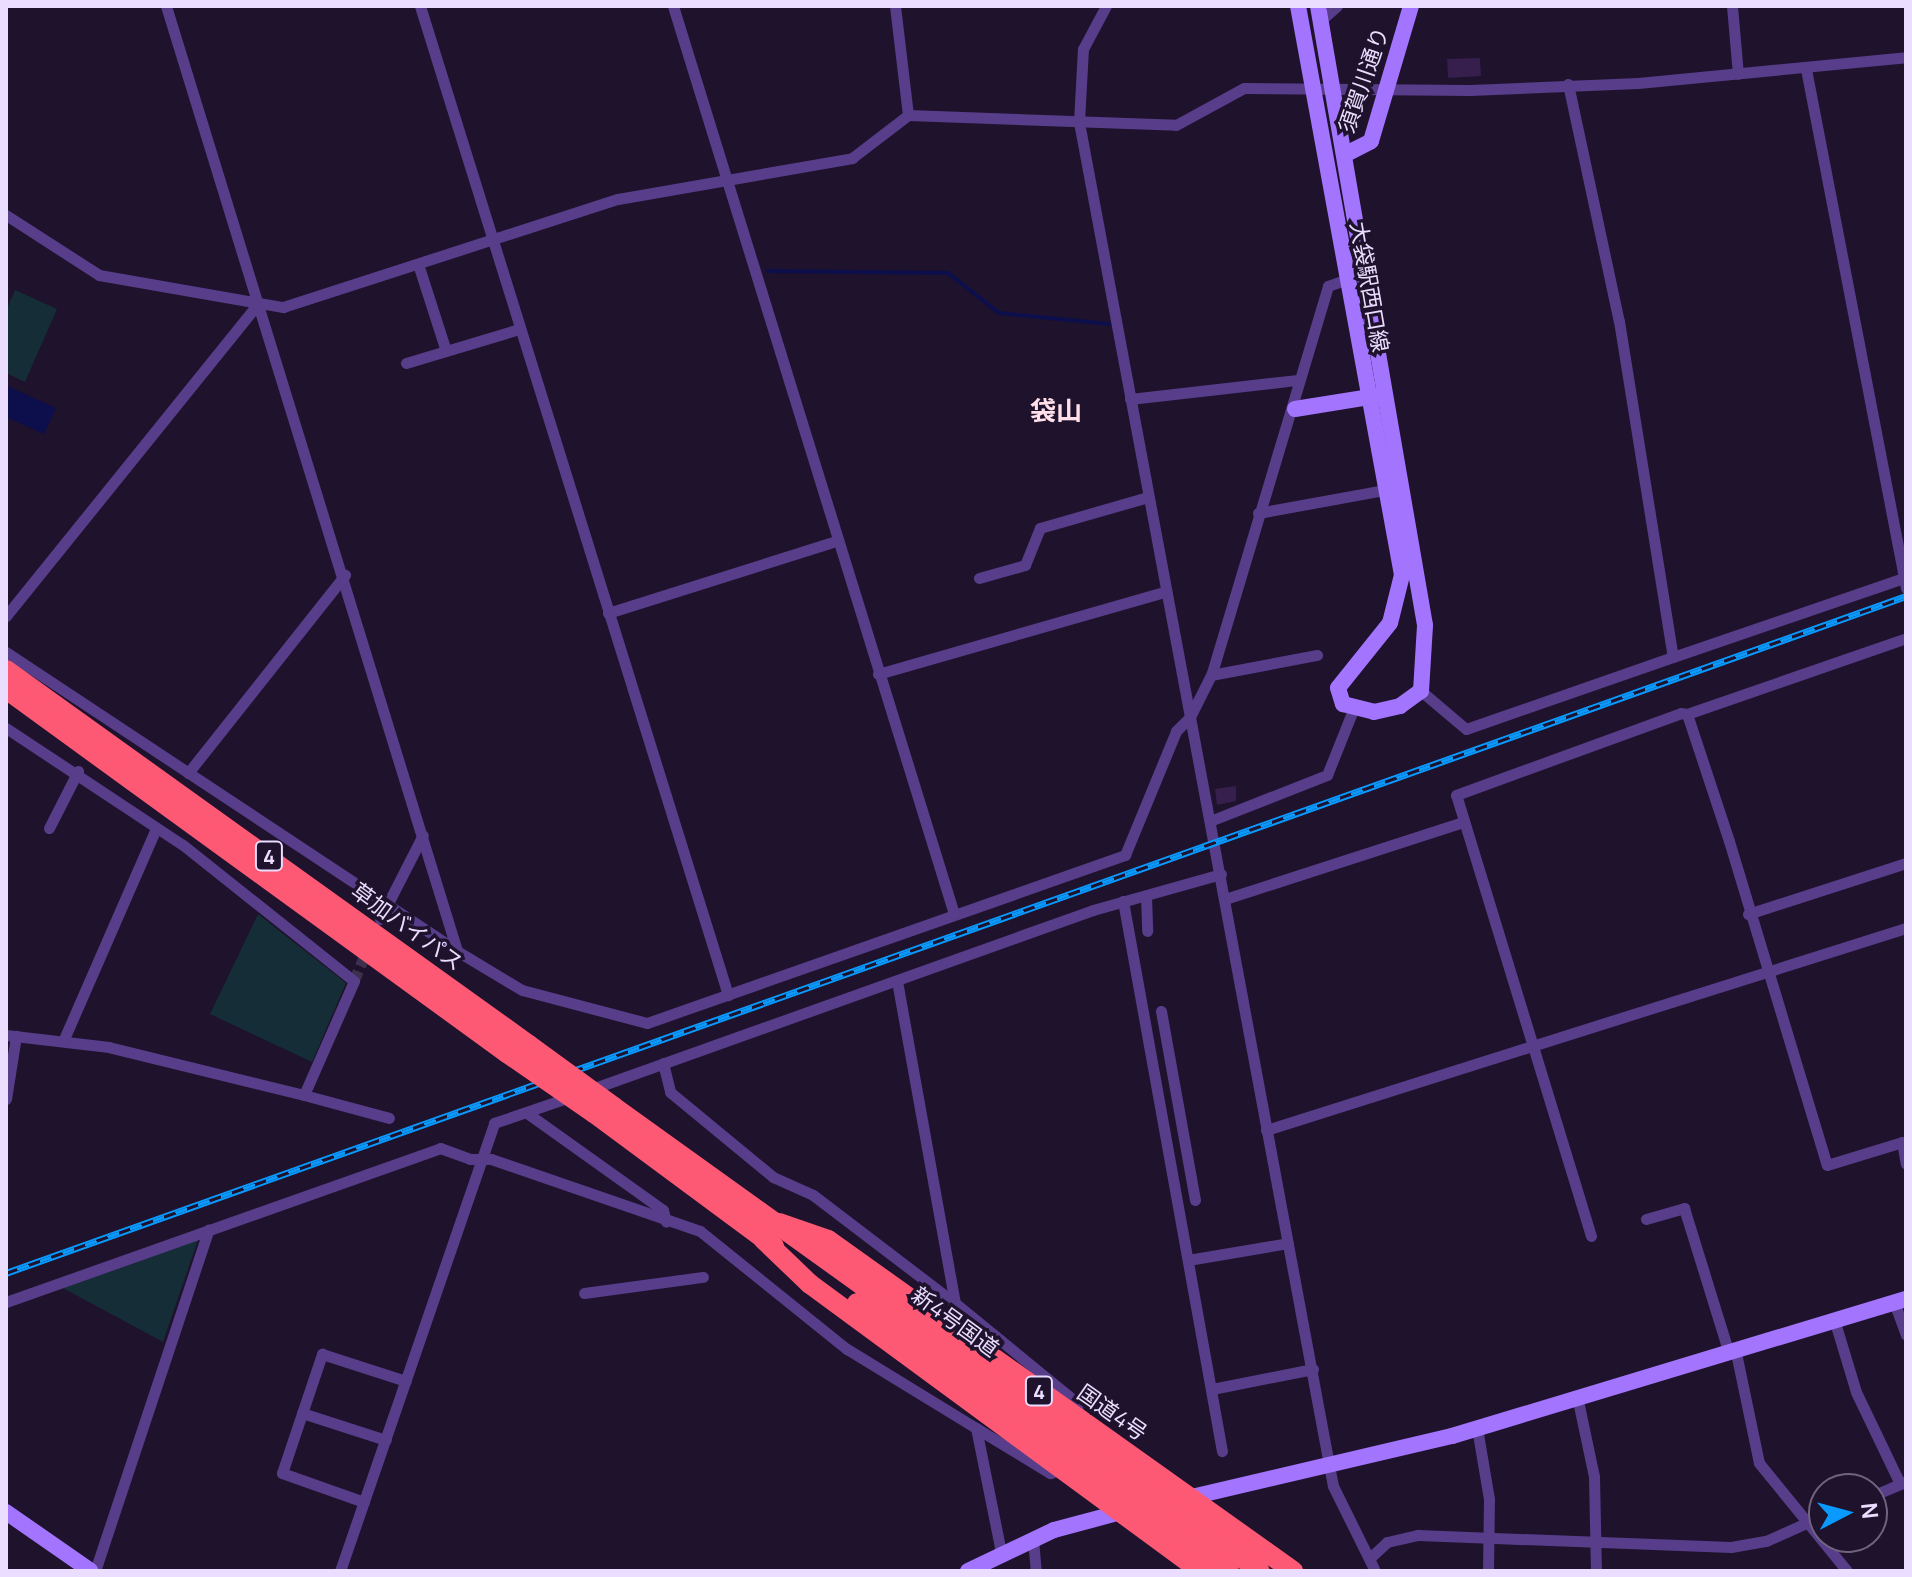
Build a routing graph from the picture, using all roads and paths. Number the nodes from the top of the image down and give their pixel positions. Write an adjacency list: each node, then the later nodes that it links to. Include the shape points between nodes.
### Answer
1 (166, 6): 26 (street)
2 (420, 6): 23 (street)
3 (673, 6): 21 (street)
4 (895, 6): 18 (street)
5 (1106, 6): 19 (street, via 1083,49)
6 (1298, 6): 15 (street, 大袋駅西口線)
7 (1337, 6): 10 (street)
8 (1411, 6): 17 (street, 須賀川通り)
9 (1732, 6): 13 (street)
10 (1320, 13): 16 (street, 大袋駅西口線)
11 (1906, 57): 12 (street)
12 (1806, 69): 13 (street); 42 (street)
13 (1738, 74): 14 (street)
14 (1568, 84): 17 (street); 51 (street, via 1619,321)
15 (1312, 90): 16 (street); 19 (street, via 1244,88 1216,109 1176,125); 25 (street, 大袋駅西口線)
16 (1335, 90): 17 (street); 20 (street, 大袋駅西口線)
17 (1388, 90): 20 (street, 須賀川通り, via 1371,141)
18 (908, 115): 19 (street); 21 (street, via 852,158)
19 (1079, 122): 33 (street)
20 (1346, 154): 31 (street, 大袋駅西口線)
21 (727, 178): 23 (street, via 618,199); 38 (street)
22 (6, 215): 26 (street, via 99,275)
23 (492, 244): 24 (street); 27 (street)
24 (419, 267): 26 (street, via 283,307); 28 (street)
25 (1345, 280): 30 (street, via 1328,286); 32 (street, 大袋駅西口線)
26 (258, 306): 40 (street); 45 (street)
27 (519, 329): 28 (street); 44 (street)
28 (446, 351): 29 (street)
29 (406, 363)
30 (1298, 380): 33 (street); 34 (street)
31 (1388, 394): 32 (street); 39 (street, 大袋駅西口線)
32 (1367, 397): 34 (street); 35 (street, 大袋駅西口線)
33 (1130, 399): 36 (street)
34 (1295, 409): 37 (street, via 1285,421)
35 (1385, 490): 37 (street); 39 (street, 大袋駅西口線)
36 (1148, 497): 41 (street, via 1040,528 1025,565); 43 (street)
37 (1258, 513): 54 (street)
38 (837, 541): 44 (street); 53 (street)
39 (1410, 574): 46 (street); 47 (street)
40 (345, 575): 62 (street); 67 (street)
41 (979, 578)
42 (1905, 581): 51 (street)
43 (1164, 592): 53 (street); 59 (street)
44 (608, 613): 82 (street)
45 (6, 616)
46 (1390, 623): 47 (street); 57 (street, via 1340,682 1339,697)
47 (1425, 625): 56 (street)
48 (1906, 638): 58 (street)
49 (6, 652): 62 (street)
50 (1317, 655): 54 (street)
51 (1673, 657): 56 (street, via 1466,729)
52 (6, 670): 92 (highway, 草加バイパス / 4, bridge, via 529,1045)
53 (878, 674): 74 (street)
54 (1211, 675): 59 (street)
55 (6, 689): 92 (highway, 草加バイパス / 4, bridge, via 507,1053)
56 (1421, 691): 57 (street, via 1400,706)
57 (1353, 710): 63 (street, via 1327,775)
58 (1687, 714): 64 (street, via 1456,795); 75 (street)
59 (1190, 717): 63 (street); 74 (street, via 1176,731 1125,855)
60 (6, 728): 61 (street)
61 (78, 771): 65 (street); 66 (street)
62 (188, 773): 73 (street)
63 (1210, 821): 69 (street)
64 (1464, 822): 71 (street); 86 (street)
65 (49, 828)
66 (156, 828): 85 (street); 90 (street, via 354,981)
67 (423, 835): 73 (street); 79 (street)
68 (1906, 863): 75 (street)
69 (1221, 874): 70 (street); 71 (street)
70 (1146, 896): 72 (street); 78 (street)
71 (1225, 899): 95 (street)
72 (1123, 901): 81 (street); 89 (street)
73 (390, 903): 76 (street); 79 (street)
74 (954, 914): 82 (street)
75 (1748, 914): 80 (street)
76 (380, 919)
77 (1906, 928): 80 (street)
78 (1147, 931)
79 (457, 951): 82 (street, via 522,990 647,1023)
80 (1766, 976): 86 (street); 97 (street, via 1776,988 1827,1165 1902,1142)
81 (897, 981): 87 (street); 111 (street)
82 (728, 995)
83 (1161, 1011): 88 (street)
84 (11, 1036): 85 (street); 91 (street)
85 (64, 1039): 90 (street)
86 (1530, 1050): 95 (street); 103 (street)
87 (663, 1063): 93 (street); 111 (street, via 670,1092 752,1161 813,1195)
88 (1175, 1090): 89 (street); 98 (street)
89 (1158, 1093): 106 (street)
90 (304, 1095): 94 (street)
91 (6, 1099)
92 (604, 1110): 101 (highway, 草加バイパス / 4); 104 (highway, 草加バイパス / 4)
93 (527, 1113): 96 (street, via 494,1123); 100 (street, via 663,1210)
94 (389, 1118)
95 (1266, 1130): 105 (street)
96 (482, 1159): 100 (street); 102 (street, via 440,1148); 116 (street)
97 (1906, 1164)
98 (1195, 1200)
99 (1646, 1219): 114 (street, via 1684,1208)
100 (666, 1222): 122 (street, via 700,1231 722,1245 756,1280 847,1349)
101 (779, 1223): 119 (highway, 新4号国道 / 4); 121 (highway, 国道4号 / 4, via 828,1240)
102 (209, 1229): 110 (street); 139 (street)
103 (1590, 1231)
104 (763, 1239): 119 (highway, 新4号国道 / 4); 127 (highway, 4, via 810,1284)
105 (1288, 1243): 106 (street); 115 (street)
106 (1188, 1260): 117 (street)
107 (703, 1277): 108 (street)
108 (584, 1293)
109 (1900, 1300): 112 (street); 113 (street)
110 (6, 1302)
111 (955, 1303): 121 (street, via 1076,1402)
112 (1834, 1319): 114 (street); 128 (street, via 1856,1392)
113 (1906, 1335)
114 (1732, 1349): 118 (street); 133 (street, via 1759,1463)
115 (1313, 1369): 117 (street); 126 (street)
116 (406, 1381): 120 (street, via 322,1354); 124 (street)
117 (1212, 1389): 125 (street)
118 (1577, 1396): 123 (street); 136 (street, via 1594,1477)
119 (1005, 1399): 144 (highway, 新4号国道 / 4, bridge); 145 (highway, 新4号国道 / 4, bridge)
120 (302, 1413): 124 (street); 130 (street, via 282,1473)
121 (1081, 1421): 129 (highway, 国道4号 / 4)
122 (976, 1428): 127 (street, via 1050,1473); 137 (street)
123 (1477, 1428): 126 (street); 134 (street, via 1489,1499)
124 (386, 1440): 130 (street)
125 (1222, 1451)
126 (1330, 1466): 129 (street); 138 (street, via 1336,1496)
127 (1059, 1470): 132 (highway, 4)
128 (1903, 1483)
129 (1190, 1498): 132 (street); 146 (highway, 国道4号 / 4)
130 (364, 1502): 140 (street)
131 (6, 1512): 139 (street)
132 (1115, 1513): 135 (street); 143 (highway, 4)
133 (1807, 1521): 136 (street, via 1766,1541 1731,1547); 150 (street)
134 (1488, 1538): 136 (street); 138 (street, via 1403,1536); 148 (street)
135 (1033, 1539): 137 (street); 142 (street)
136 (1596, 1543): 149 (street)
137 (1001, 1552): 141 (street)
138 (1371, 1557): 147 (street)
139 (93, 1571)
140 (340, 1571)
141 (968, 1571)
142 (1036, 1571)
143 (1201, 1571)
144 (1229, 1571)
145 (1260, 1571)
146 (1293, 1571)
147 (1375, 1571)
148 (1488, 1571)
149 (1596, 1571)
150 (1847, 1571)

